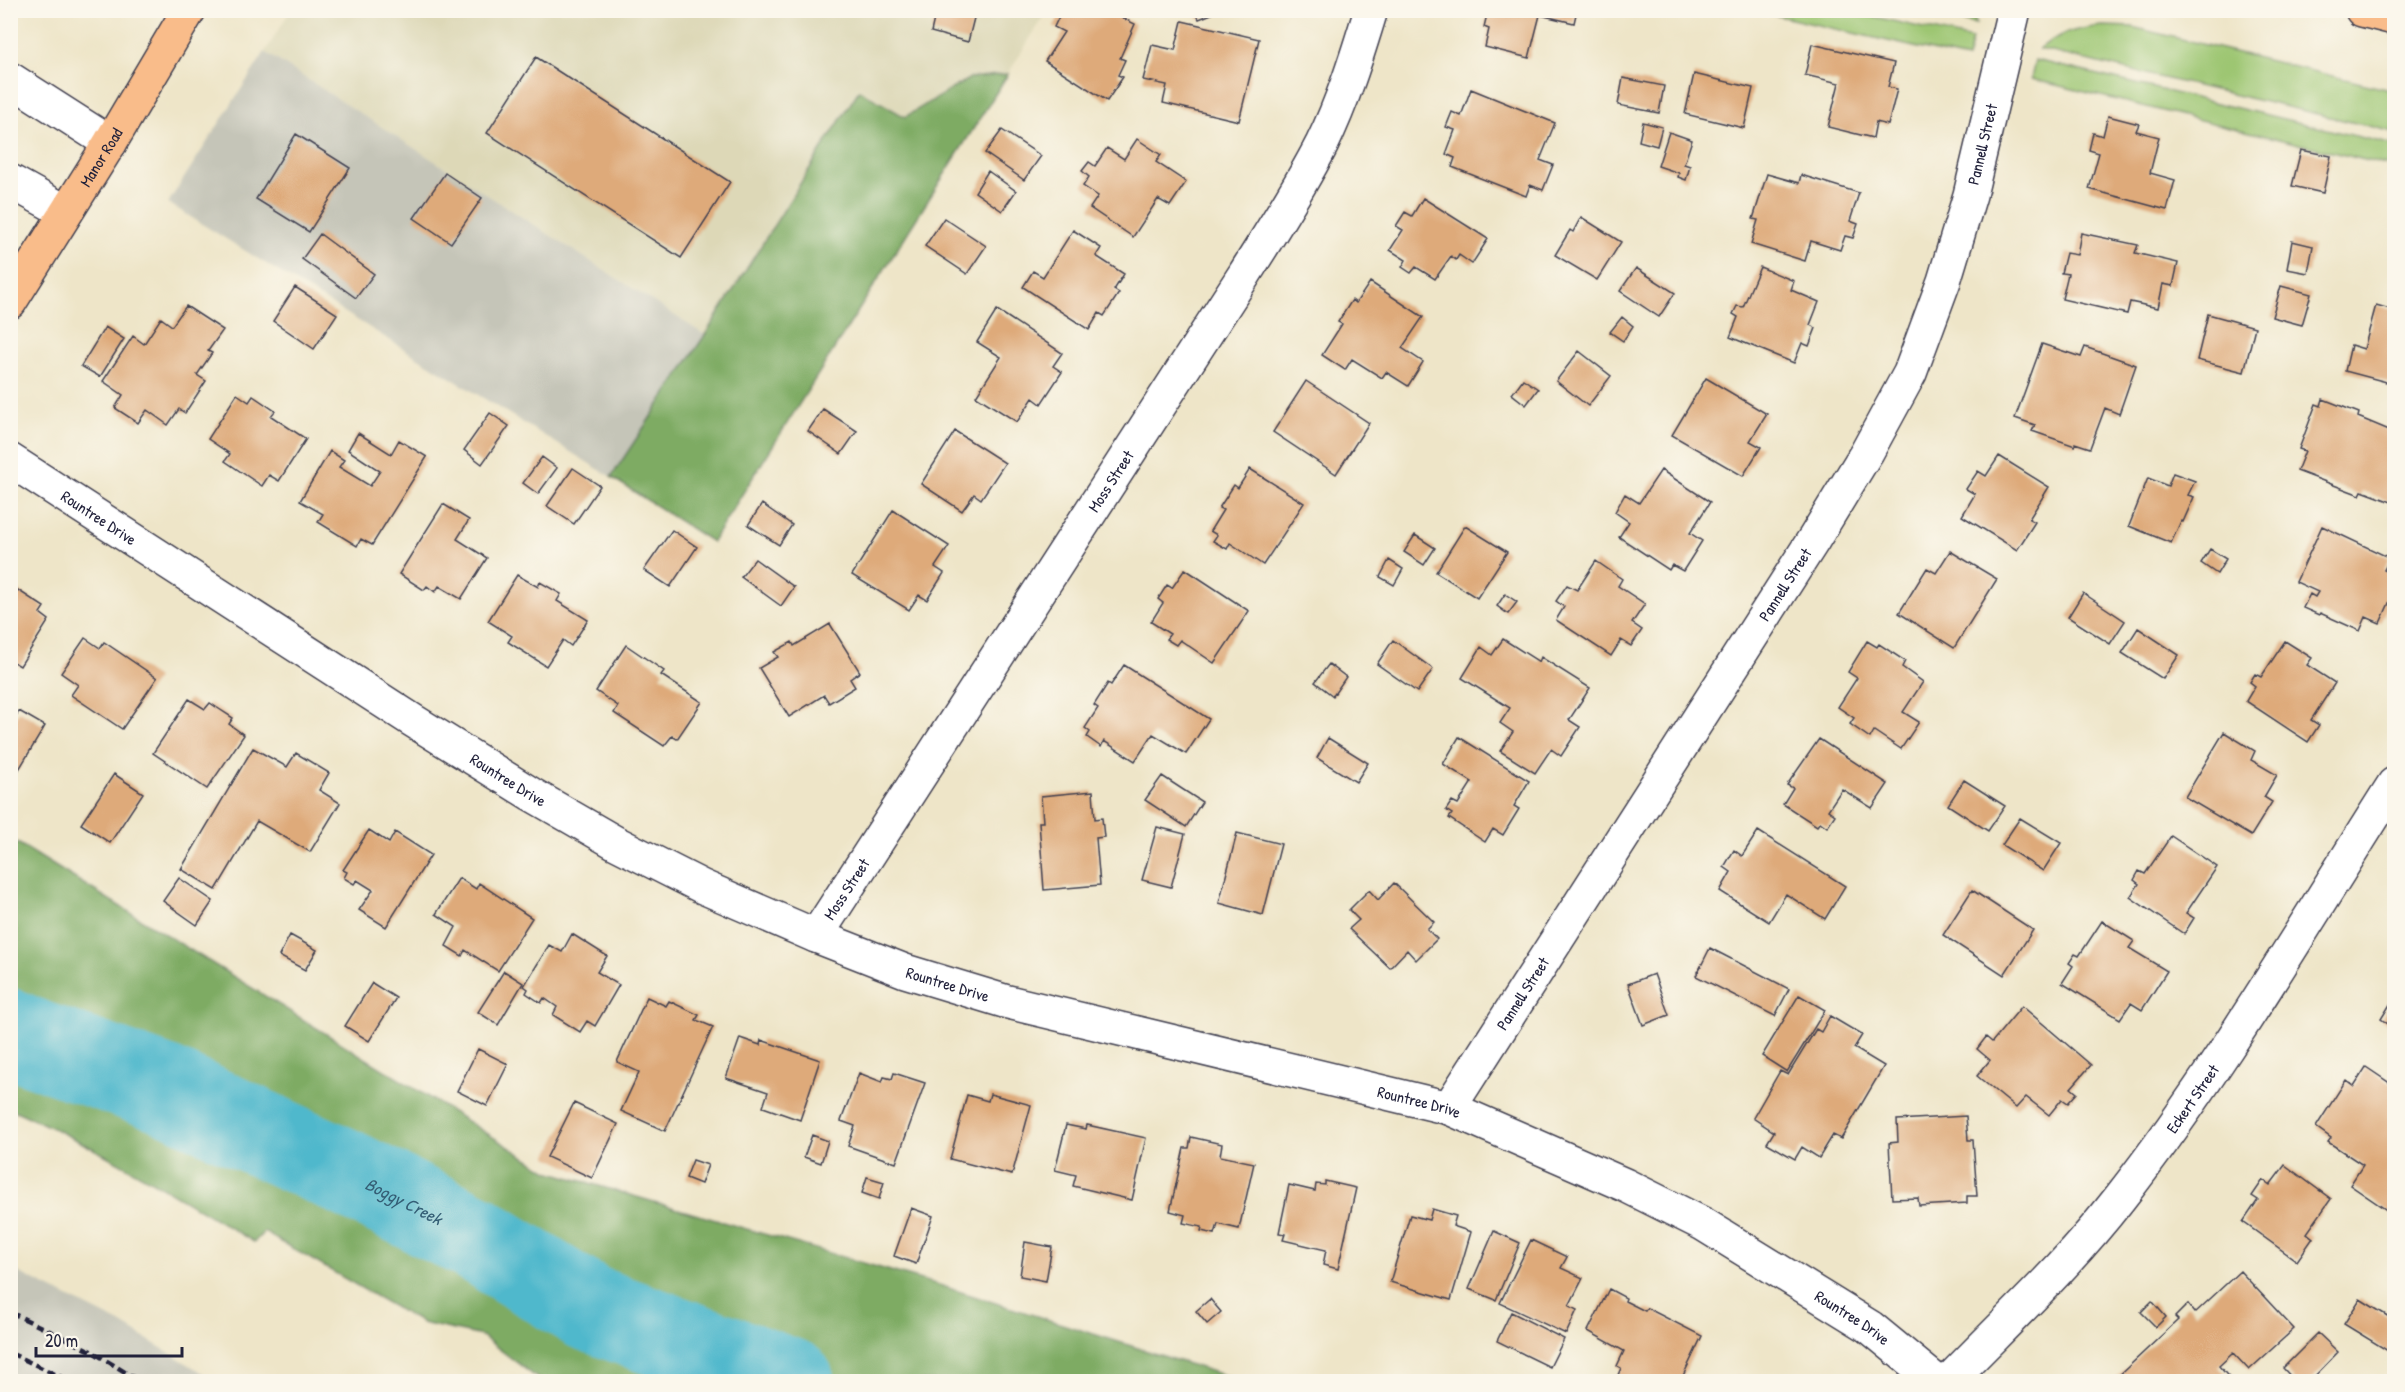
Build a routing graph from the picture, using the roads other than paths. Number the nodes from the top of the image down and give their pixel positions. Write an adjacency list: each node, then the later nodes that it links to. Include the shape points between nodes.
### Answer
1 (189, 10): 7 (main road, Manor Road)
2 (1371, 10): 13 (street, Moss Street, via 1349,83 1322,144 1287,205)
3 (2014, 10): 14 (street, Pannell Street, via 1970,195 1910,373 1808,549)
4 (2362, 10): 5 (main road)
5 (2394, 18)
6 (10, 79): 7 (street)
7 (110, 143): 9 (main road, Manor Road)
8 (10, 181): 9 (street)
9 (66, 212): 10 (main road, Manor Road)
10 (10, 302)
11 (10, 460): 13 (street, Rountree Drive, via 531,794 703,887)
12 (2394, 784): 16 (street, Eckert Street, via 2175,1125 2117,1202 2066,1260)
13 (816, 936): 14 (street, Rountree Drive, via 905,971 1004,1001)
14 (1449, 1108): 15 (street, Rountree Drive, via 1606,1176 1703,1224 1870,1328)
15 (1937, 1382)
16 (1948, 1382)

